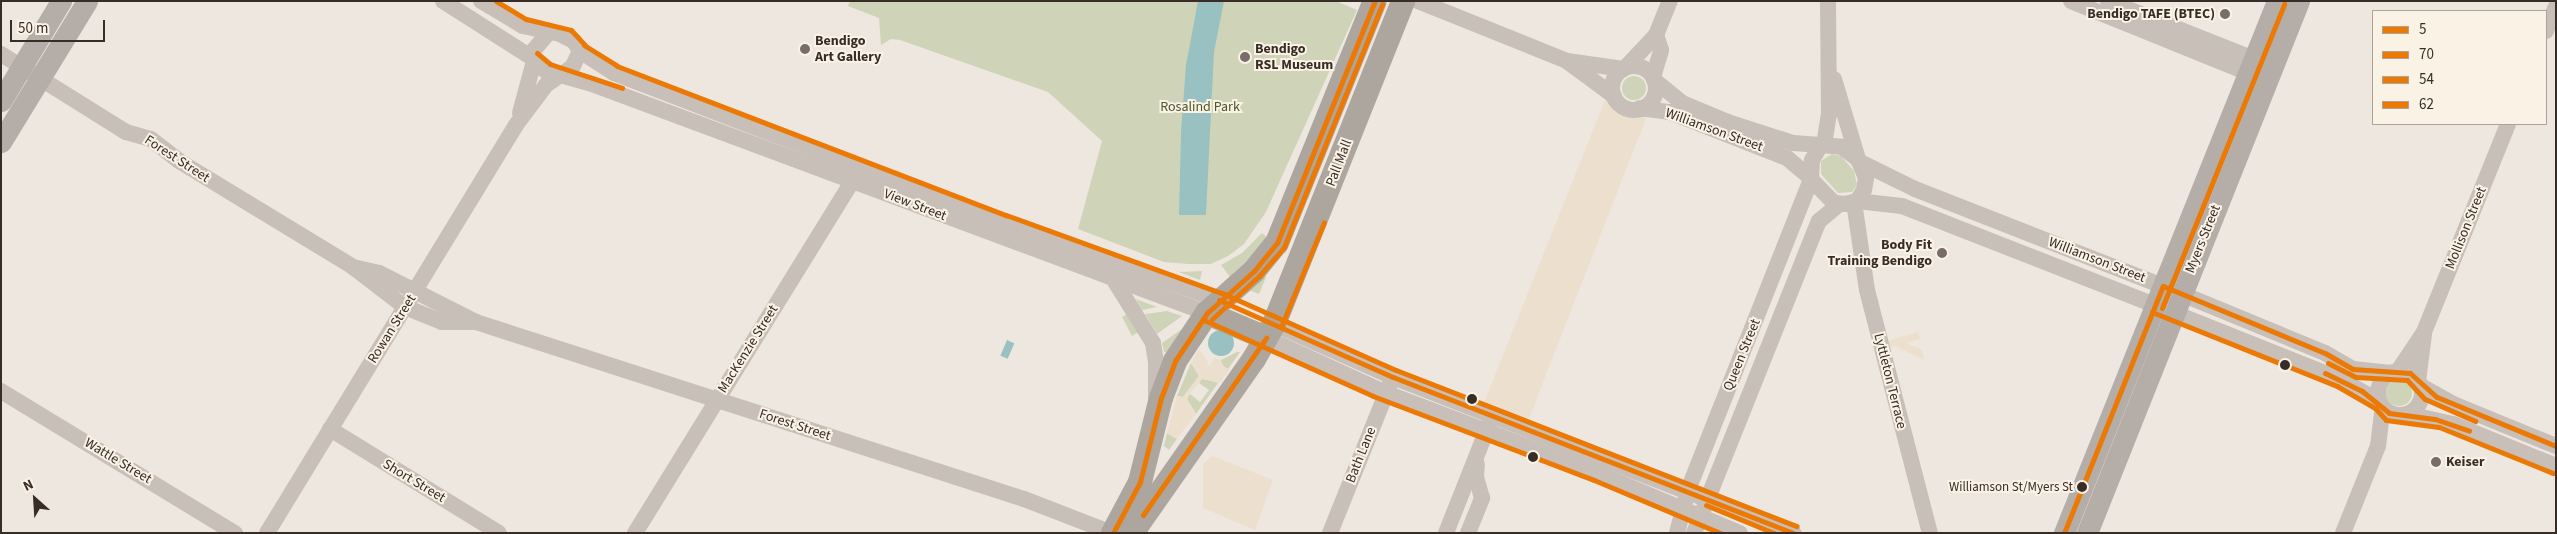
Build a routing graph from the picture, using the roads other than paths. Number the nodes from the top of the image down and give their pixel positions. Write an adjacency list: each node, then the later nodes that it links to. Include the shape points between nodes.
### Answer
1 (61, 1): 23 (main road)
2 (87, 1): 28 (main road)
3 (443, 1): 20 (street)
4 (481, 1): 16 (street, via 523,26)
5 (1375, 1): 46 (highway, Pall Mall, via 1283,231 1262,262)
6 (1403, 1): 49 (highway, Pall Mall)
7 (1418, 1): 21 (street)
8 (1670, 1): 17 (street)
9 (2071, 1): 24 (street)
10 (2108, 1): 24 (street)
11 (2277, 1): 24 (main road, Myers Street)
12 (2299, 1): 26 (main road, Myers Street)
13 (1828, 3): 22 (street)
14 (2556, 6): 15 (street)
15 (2547, 28)
16 (548, 32): 18 (street, via 568,37); 20 (street, via 534,46)
17 (1656, 35): 25 (street); 29 (street, via 1661,50)
18 (580, 51): 27 (street, via 573,66); 38 (street, View Street, via 614,74)
19 (1, 54): 23 (street, Forest Street)
20 (533, 60): 27 (street, via 546,71); 33 (street, Rowan Street)
21 (1567, 61): 25 (street); 30 (street)
22 (1827, 61): 36 (street, via 1829,115); 37 (street)
23 (22, 66): 28 (street, Forest Street); 31 (main road)
24 (2251, 66): 26 (main road); 45 (main road, Myers Street)
25 (1624, 68): 29 (street, via 1643,68); 30 (street, via 1612,83)
26 (2270, 74): 45 (main road, Myers Street)
27 (561, 76): 33 (street, Rowan Street, via 546,85); 40 (street, View Street, via 592,84)
28 (40, 77): 35 (main road); 42 (street, Forest Street, via 126,132 151,139 179,161)
29 (1653, 79): 32 (street, via 1653,97); 36 (street, Williamson Street, via 1682,103 1728,122 1793,143)
30 (1614, 96): 32 (street, via 1623,106)
31 (1, 101)
32 (1640, 108): 39 (street, Williamson Street, via 1670,112 1788,158)
33 (516, 125): 44 (street, Rowan Street)
34 (2508, 125): 50 (street, Mollison Street)
35 (1, 142)
36 (1822, 145): 37 (street, via 1842,147); 39 (street, via 1812,160)
37 (1859, 160): 41 (street, via 1866,182); 45 (street, Williamson Street, via 1932,196)
38 (860, 166): 40 (street, MacKenzie Street); 43 (street, View Street)
39 (1810, 178): 41 (street, via 1827,198); 69 (street, Queen Street)
40 (853, 182): 43 (street, View Street); 56 (street, MacKenzie Street)
41 (1848, 203): 45 (street, Williamson Street, via 1902,206); 71 (street, Queen Street, via 1819,221); 88 (street, Lyttleton Terrace, via 1856,227 1867,290)
42 (353, 267): 44 (street, Forest Street, via 379,273); 47 (street, Forest Street)
43 (1117, 273): 46 (street, View Street); 60 (street, via 1155,348 1157,372)
44 (415, 291): 47 (street, Rowan Street); 48 (street, Forest Street)
45 (2169, 299): 51 (street, Williamson Street, via 2325,353 2353,368); 57 (street, Williamson Street, via 2340,379); 66 (main road, Myers Street); 68 (main road, Myers Street)
46 (1213, 306): 49 (highway, View Street); 60 (highway, Pall Mall, via 1175,361)
47 (405, 307): 48 (street, Forest Street, via 442,322); 61 (street, Rowan Street)
48 (476, 322): 56 (street, Forest Street)
49 (1270, 331): 52 (street); 55 (street); 80 (highway, Pall Mall)
50 (2424, 332): 51 (street, Mollison Street); 53 (street, Mollison Street)
51 (2395, 372): 53 (street, via 2410,373); 57 (street, via 2378,389)
52 (1392, 377): 55 (street, Bath Lane); 59 (street)
53 (2419, 383): 58 (street, via 2418,405); 64 (street, via 2453,404)
54 (1, 391): 75 (street, Wattle Street)
55 (1386, 393): 62 (street); 81 (street, Bath Lane)
56 (717, 399): 78 (street, MacKenzie Street); 79 (street, Forest Street, via 1024,499)
57 (2382, 405): 58 (street); 63 (street)
58 (2405, 414): 63 (street); 67 (street, via 2453,424)
59 (1493, 415): 62 (street); 69 (street)
60 (1153, 424): 79 (highway, Pall Mall, via 1140,482)
61 (330, 429): 76 (street, Rowan Street); 77 (street, Short Street)
62 (1486, 431): 65 (street); 73 (street)
63 (2378, 446): 91 (street)
64 (2556, 446)
65 (1478, 452): 70 (street); 72 (street, via 1476,475)
66 (2115, 462): 68 (main road, via 2102,472); 90 (main road, Myers Street)
67 (2556, 466)
68 (2089, 470): 89 (main road, Myers Street)
69 (1688, 490): 71 (street); 73 (street, Queen Street)
70 (1460, 497): 72 (street, via 1472,492); 82 (street)
71 (1708, 497): 74 (street, Queen Street); 87 (street)
72 (1481, 500): 83 (street)
73 (1684, 509): 74 (street); 84 (street, Queen Street)
74 (1700, 516): 85 (street, Queen Street); 86 (street)
75 (234, 533)
76 (267, 533)
77 (499, 533)
78 (635, 533)
79 (1113, 533)
80 (1132, 533)
81 (1330, 533)
82 (1446, 533)
83 (1468, 533)
84 (1677, 533)
85 (1694, 533)
86 (1740, 533)
87 (1794, 533)
88 (1930, 533)
89 (2064, 533)
90 (2087, 533)
91 (2343, 533)

